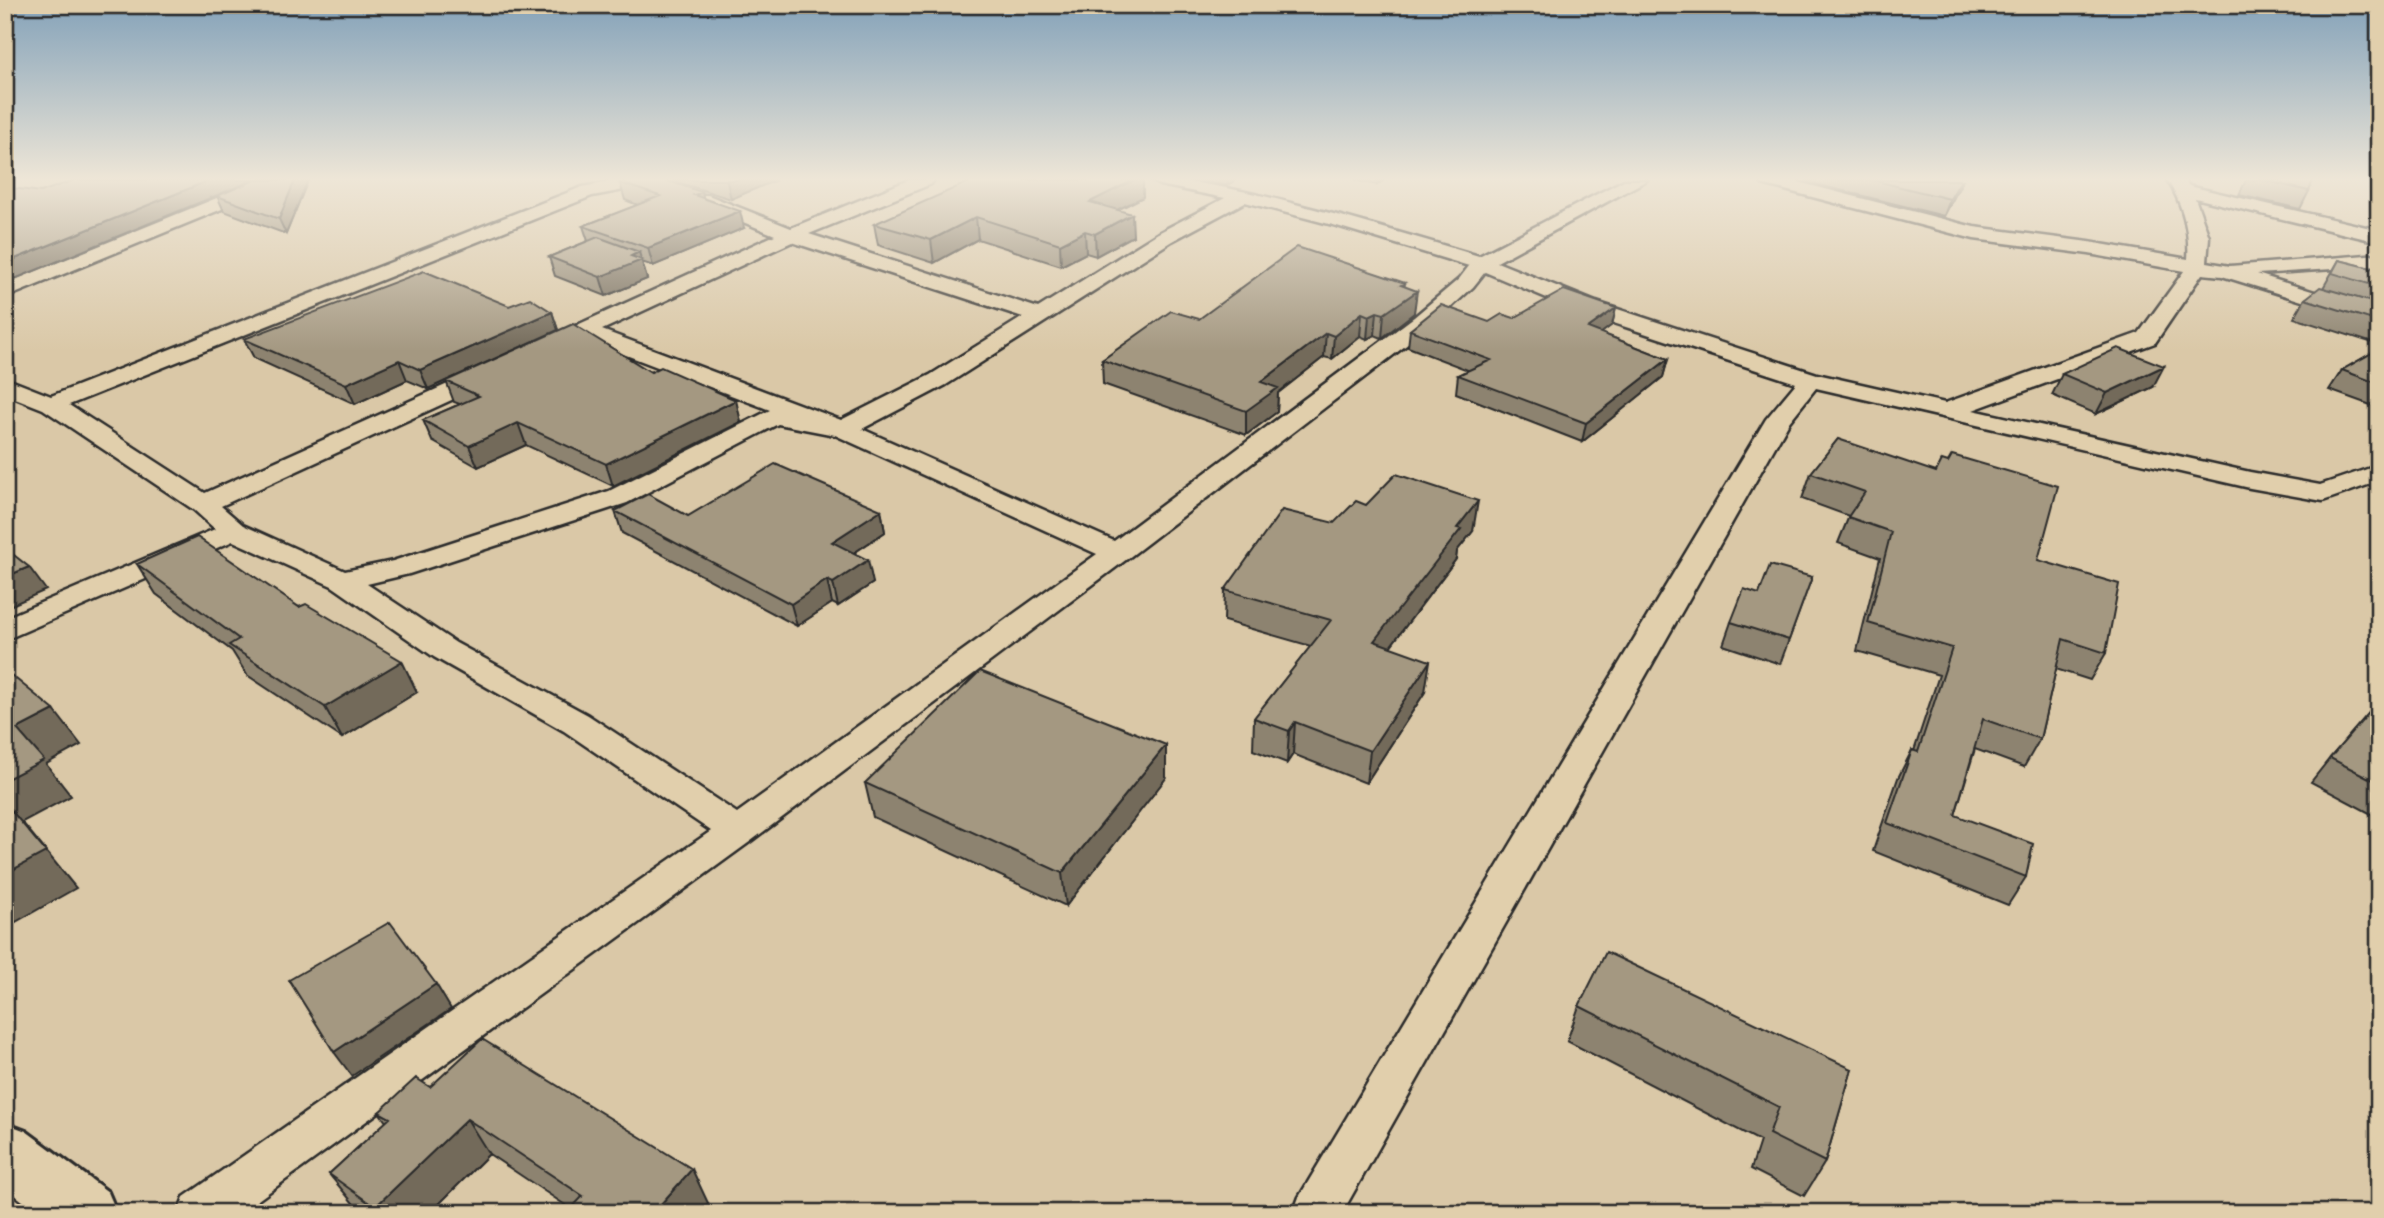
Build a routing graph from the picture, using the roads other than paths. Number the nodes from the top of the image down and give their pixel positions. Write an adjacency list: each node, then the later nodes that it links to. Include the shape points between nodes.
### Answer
1 (139, 237): 14 (street)
2 (472, 237): 22 (street)
3 (787, 237): 17 (street)
4 (797, 237): 15 (street)
5 (1165, 237): 15 (street)
6 (1393, 237): 11 (street)
7 (1530, 237): 11 (street)
8 (2003, 237): 12 (street)
9 (2199, 237): 12 (street)
10 (2379, 260): 13 (street)
11 (1480, 263): 20 (street, via 1588,307); 28 (street, via 1466,283 1422,322)
12 (2197, 267): 13 (street); 23 (street, via 2147,338)
13 (2224, 270): 16 (street)
14 (5, 292)
15 (1041, 316): 24 (street, via 938,380)
16 (2379, 319)
17 (583, 331): 18 (street); 24 (street)
18 (536, 353)
19 (512, 364): 26 (street)
20 (1811, 380): 23 (street); 35 (street, via 1778,419)
21 (5, 385): 22 (street)
22 (51, 404): 26 (street)
23 (1949, 410): 25 (street, via 2323,493)
24 (842, 429): 28 (street); 29 (street, via 775,416 618,497 399,568)
25 (2379, 473)
26 (203, 504): 27 (street)
27 (233, 531): 29 (street); 30 (street)
28 (1117, 553): 31 (street)
29 (342, 580): 31 (street, via 445,649 576,723)
30 (5, 630)
31 (738, 831): 34 (street)
32 (5, 1151): 33 (street)
33 (87, 1213)
34 (201, 1213)
35 (1316, 1213)

